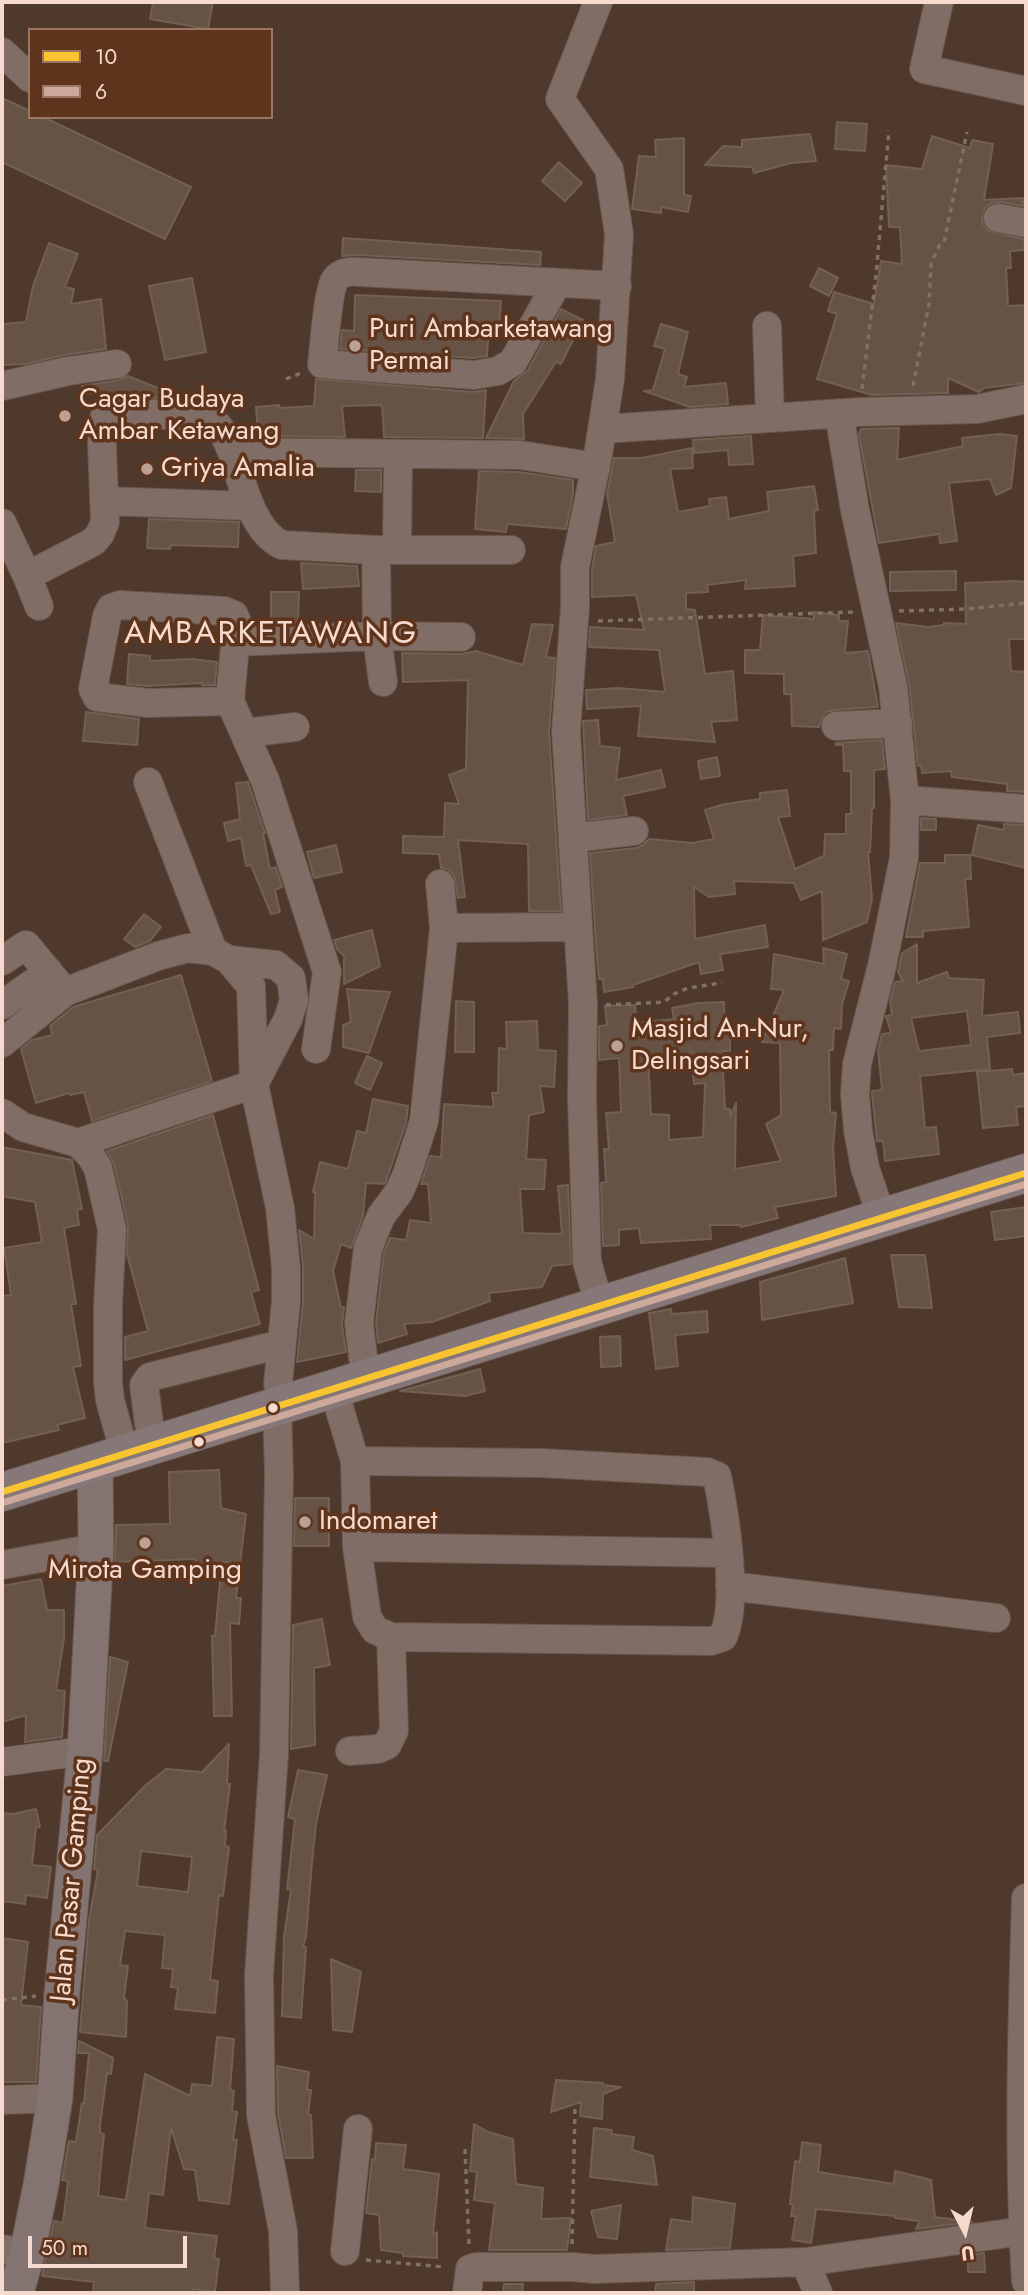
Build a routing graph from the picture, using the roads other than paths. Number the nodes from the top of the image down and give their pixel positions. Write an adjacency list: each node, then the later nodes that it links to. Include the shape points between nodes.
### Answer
1 (598, 2): 9 (street, via 560,99 609,169 619,234)
2 (939, 2): 5 (street, via 924,69)
3 (2, 52): 4 (street)
4 (28, 76)
5 (1026, 91)
6 (998, 218): 7 (street)
7 (1026, 222)
8 (557, 282): 8 (street, via 513,362 498,371 474,375 322,364 332,286 349,271); 9 (street)
9 (617, 286): 16 (street)
10 (767, 326): 15 (street)
11 (117, 364): 12 (street)
12 (2, 386)
13 (1026, 399): 14 (street, via 977,409)
14 (850, 412): 15 (street); 32 (street, via 855,510)
15 (770, 417): 16 (street)
16 (603, 429): 19 (street)
17 (232, 453): 18 (street); 20 (street, via 215,421 114,411 104,418); 21 (street)
18 (398, 454): 19 (street, via 520,454); 23 (street)
19 (596, 467): 40 (street, via 575,567 566,731)
20 (104, 501): 21 (street); 25 (street, via 104,529 93,542)
21 (250, 506): 23 (street, via 263,532 282,545)
22 (2, 523): 25 (street)
23 (386, 550): 24 (street); 27 (street)
24 (511, 550)
25 (27, 576): 26 (street)
26 (39, 606)
27 (377, 636): 28 (street); 29 (street); 30 (street)
28 (461, 637)
29 (234, 642): 31 (street); 31 (street, via 237,622 224,611 120,605 111,608 107,617 93,689 97,697 148,703)
30 (383, 682)
31 (230, 701): 35 (street)
32 (898, 723): 33 (street); 37 (street)
33 (836, 726)
34 (295, 727): 35 (street)
35 (245, 733): 49 (street, via 265,780 327,972)
36 (148, 782): 44 (street)
37 (905, 800): 38 (street); 55 (street, via 904,858 857,1064 855,1094 865,1168)
38 (1026, 809)
39 (634, 831): 40 (street)
40 (573, 838): 42 (street)
41 (440, 884): 43 (street)
42 (578, 927): 43 (street); 56 (street, via 587,1262)
43 (444, 928): 58 (street, via 424,1121 407,1174 368,1248 359,1323)
44 (221, 956): 46 (street, via 188,948); 50 (street, via 251,986); 50 (street, via 276,965 291,978 294,1000 288,1019)
45 (2, 961): 46 (street, via 26,945)
46 (57, 982): 47 (street); 48 (street)
47 (2, 1005)
48 (2, 1043)
49 (316, 1049)
50 (254, 1084): 52 (street); 57 (street, via 280,1208 286,1268)
51 (2, 1113): 52 (street, via 23,1127)
52 (78, 1143): 61 (street, via 98,1168 112,1229 110,1401)
53 (1026, 1150): 55 (highway)
54 (1026, 1173): 55 (highway)
55 (878, 1207): 56 (highway); 59 (highway)
56 (594, 1286): 58 (highway)
57 (281, 1344): 60 (street); 61 (street, via 150,1377)
58 (363, 1358): 60 (highway)
59 (333, 1387): 60 (highway); 62 (street)
60 (277, 1395): 61 (highway); 63 (highway); 88 (street, via 274,1754 259,1975 261,2115 283,2231)
61 (134, 1428): 64 (highway)
62 (355, 1461): 66 (street); 68 (street, via 541,1463 707,1472 717,1476)
63 (95, 1463): 65 (highway); 67 (main road, Jalan Pasar Gamping)
64 (2, 1469)
65 (2, 1492)
66 (357, 1547): 68 (street); 72 (street, via 367,1617 375,1630)
67 (96, 1548): 69 (street); 73 (main road, Jalan Pasar Gamping)
68 (727, 1553): 70 (street)
69 (2, 1565)
70 (730, 1586): 71 (street); 72 (street, via 729,1624 723,1637 711,1641)
71 (996, 1618)
72 (391, 1637): 74 (street, via 394,1731 387,1745)
73 (85, 1751): 75 (street); 77 (main road, Jalan Pasar Gamping)
74 (350, 1751)
75 (2, 1762)
76 (1026, 1898): 80 (street, via 1021,2056)
77 (55, 2098): 78 (street); 81 (main road, Jalan Pasar Gamping, via 41,2185)
78 (2, 2100)
79 (358, 2129): 82 (street)
80 (1023, 2231): 83 (street); 86 (street)
81 (14, 2251): 87 (main road, Jalan Pasar Gamping)
82 (345, 2251)
83 (805, 2262): 84 (street); 89 (street)
84 (588, 2277): 85 (street, via 485,2267)
85 (468, 2281)
86 (1026, 2281)
87 (16, 2293)
88 (285, 2293)
89 (818, 2293)

